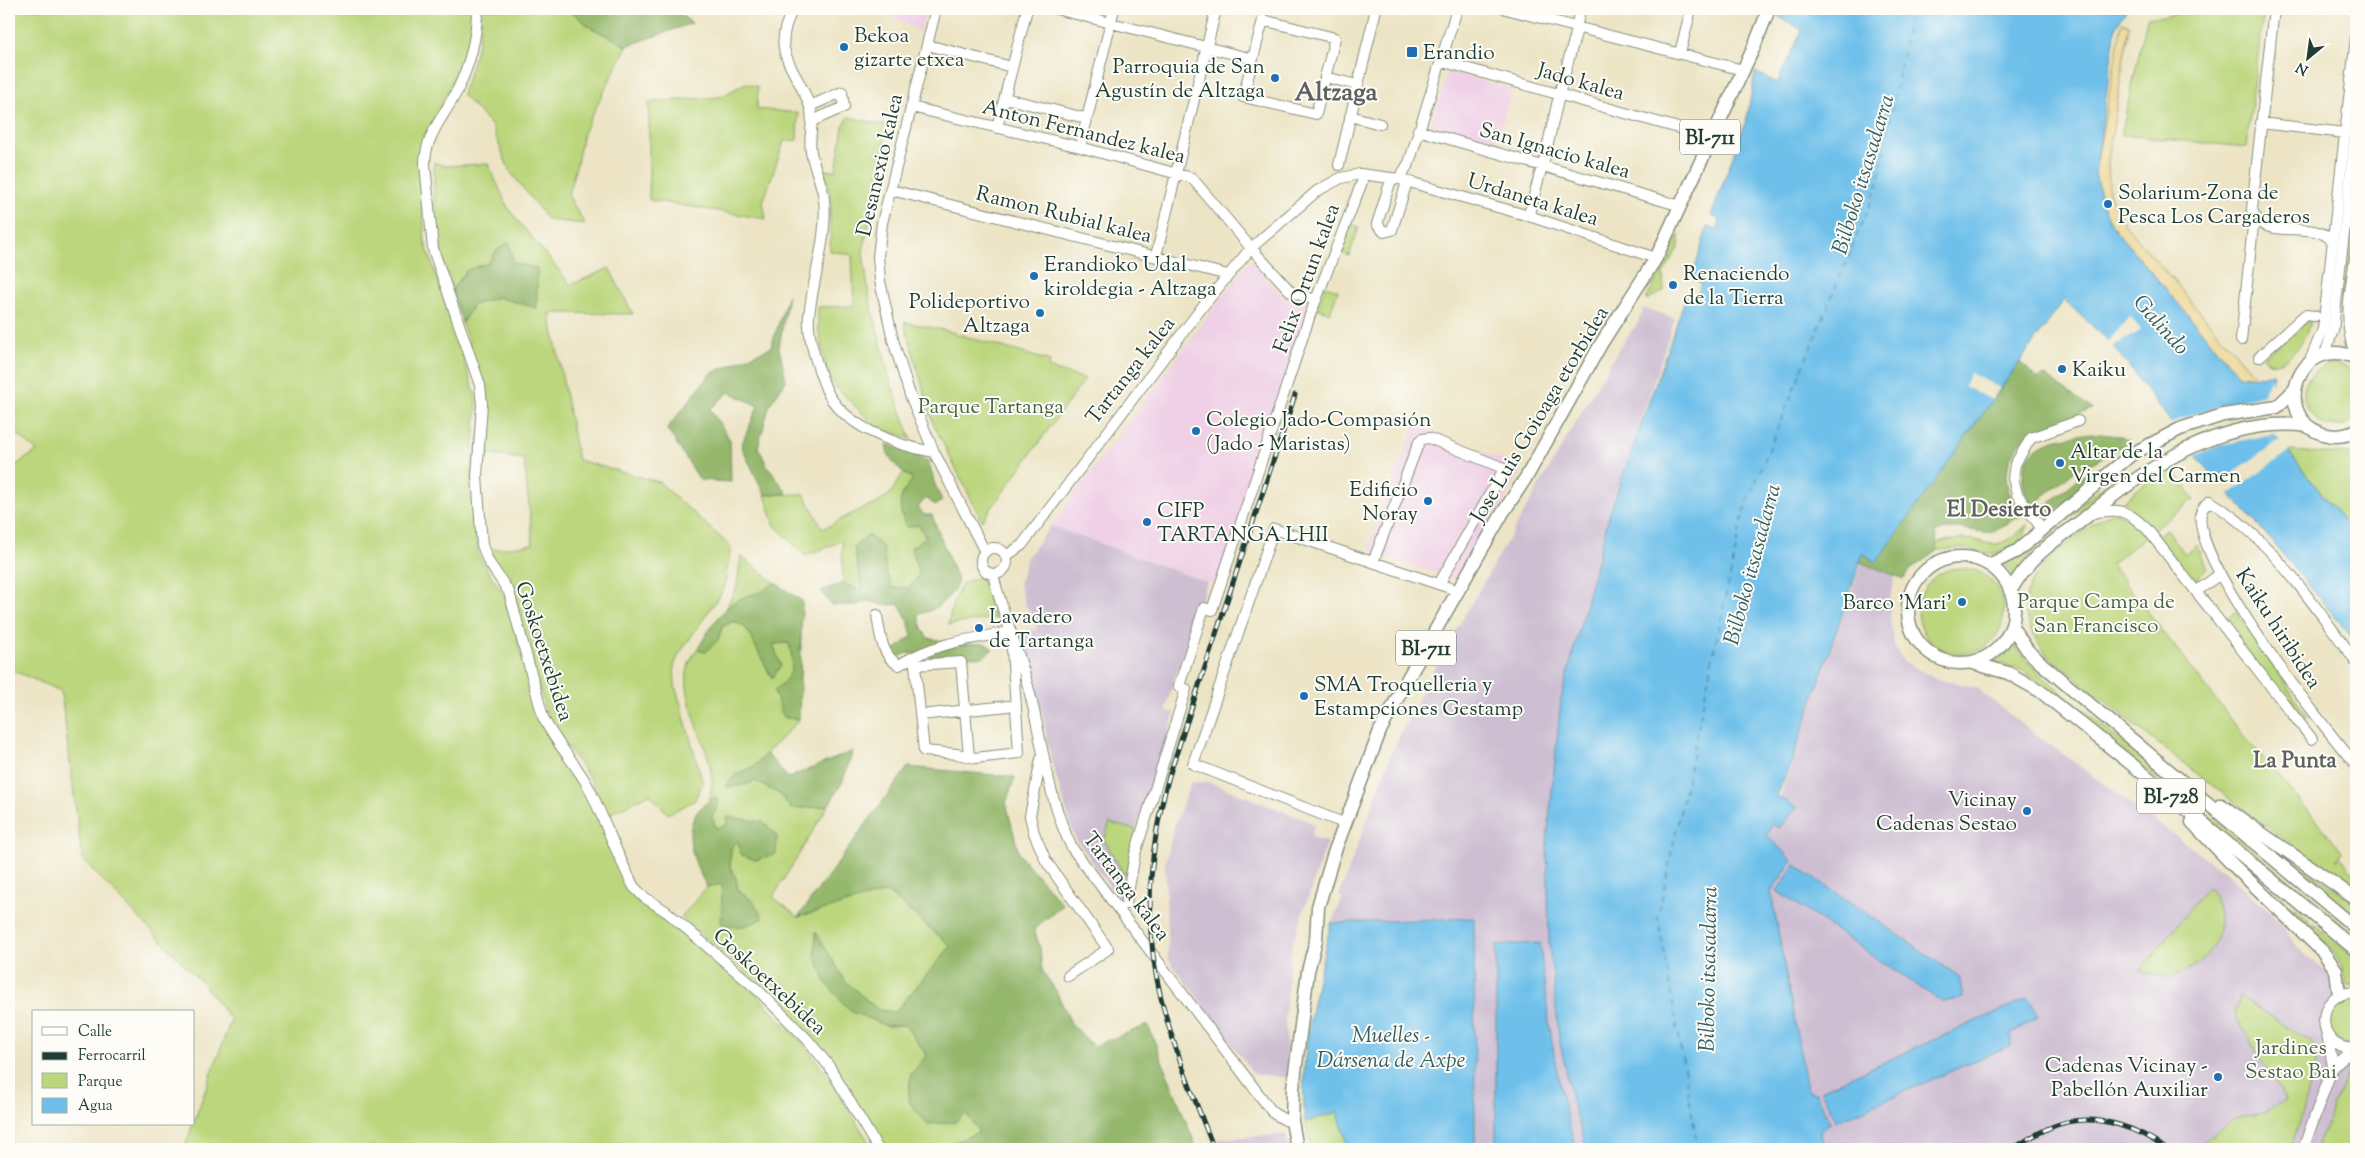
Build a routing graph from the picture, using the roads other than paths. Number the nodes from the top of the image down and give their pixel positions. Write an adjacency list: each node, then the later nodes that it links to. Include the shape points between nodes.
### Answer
1 (477, 9): 110 (street, Goskoetxebidea, via 475,45 458,90 430,137 425,164 433,249 480,385 482,404 477,476 482,545 488,561 509,592 543,717 588,788 634,887 759,991 807,1039 829,1066)
2 (793, 9): 27 (street, via 784,25 783,50)
3 (936, 9): 17 (street, Desanexio kalea)
4 (1027, 9): 22 (street)
5 (1056, 9): 15 (street)
6 (1114, 9): 15 (street)
7 (1216, 9): 18 (street)
8 (1376, 9): 25 (street)
9 (1458, 9): 21 (street)
10 (1506, 9): 19 (street)
11 (1580, 9): 46 (street)
12 (1691, 9): 19 (street)
13 (1769, 9): 23 (main road, BI-711)
14 (2274, 9): 32 (street)
15 (1111, 23): 18 (street); 39 (street)
16 (2356, 37): 37 (street)
17 (928, 45): 22 (street); 28 (street, Desanexio kalea)
18 (1206, 47): 20 (street); 41 (street)
19 (1680, 53): 23 (street)
20 (1253, 59): 24 (street, via 1244,97 1316,114); 24 (street, via 1263,20 1335,38)
21 (1442, 61): 36 (street); 38 (street, Jado kalea)
22 (1012, 67): 34 (street)
23 (1740, 69): 38 (main road, BI-711)
24 (1325, 77): 25 (street)
25 (1357, 85): 29 (street)
26 (1009, 99): 30 (street)
27 (810, 106): 31 (street); 31 (street, via 842,92 844,107)
28 (911, 107): 34 (street, Anton Fernandez kalea); 44 (street, Desanexio kalea)
29 (1350, 116): 33 (street); 40 (street)
30 (1081, 117)
31 (812, 120): 67 (street, via 810,150 824,199 823,234 808,318 814,352 827,390 836,405 866,430)
32 (2261, 123): 37 (street); 47 (street, via 2252,209)
33 (1380, 124)
34 (997, 128): 39 (street, Anton Fernandez kalea)
35 (2356, 128): 57 (street, via 2333,330)
36 (1418, 130): 42 (street, via 1409,163); 45 (street, San Ignacio kalea)
37 (2344, 133): 48 (street)
38 (1710, 137): 45 (main road, BI-711)
39 (1080, 147): 41 (street, Anton Fernandez kalea)
40 (1339, 165)
41 (1175, 173): 49 (street, Anton Fernandez kalea, via 1192,178); 51 (street)
42 (1399, 181): 49 (street, Tartanga kalea, via 1371,175 1349,175 1328,184); 52 (street, Urdaneta kalea, via 1529,216)
43 (1362, 182): 54 (street, Felix Ortun kalea)
44 (891, 190): 51 (street, Ramon Rubial kalea); 67 (street, Desanexio kalea, via 882,223 878,256 880,280 893,340 910,395)
45 (1681, 206): 52 (main road, BI-711)
46 (1529, 214)
47 (2254, 217): 48 (street, via 2269,227 2324,233); 56 (street)
48 (2334, 242): 60 (street, via 2323,329)
49 (1251, 248): 53 (street, Tartanga kalea); 54 (street, Anton Fernandez kalea, via 1291,292)
50 (2356, 251): 59 (street, via 2348,321 2350,342)
51 (1156, 256): 53 (street, Ramon Rubial kalea)
52 (1656, 258): 77 (main road, Jose Luis Goioaga etorbidea / BI-711, via 1601,344)
53 (1228, 275): 71 (street, Tartanga kalea, via 1027,538)
54 (1316, 300): 99 (street, Felix Ortun kalea, via 1212,610 1204,608 1179,686 1186,689 1138,844)
55 (2315, 316): 58 (street, via 2305,315)
56 (2240, 340)
57 (2325, 354): 59 (main road); 60 (main road)
58 (2259, 357)
59 (2356, 357)
60 (2309, 363): 61 (main road)
61 (2294, 390): 63 (main road, via 2300,416); 69 (main road, via 2277,407 2223,415 2180,428 2132,454)
62 (2078, 421): 69 (street, via 2031,438 2015,464 2016,494)
63 (2308, 426): 65 (main road, via 2330,436); 68 (main road, via 2281,423 2225,434 2151,467)
64 (2356, 430): 65 (main road)
65 (2342, 436): 66 (main road)
66 (2356, 442)
67 (934, 452): 70 (street, Desanexio kalea)
68 (2090, 514): 78 (main road, via 2028,564); 79 (street, Kaiku hiribidea, via 2114,509 2131,515 2147,529)
69 (2042, 529): 73 (main road, via 2017,551)
70 (985, 552): 71 (street, via 997,548); 74 (street, via 981,559 983,567)
71 (1006, 556): 74 (street, via 1004,569)
72 (1373, 562): 76 (street); 76 (street, Jose Luis Goioaga etorbidea, via 1419,442 1426,437 1501,467 1503,471); 97 (street, via 1274,529 1193,764)
73 (1989, 565): 78 (main road, BI-728, via 2002,576); 85 (main road, BI-728, via 1973,558 1939,561 1924,571 1913,585 1908,601 1910,627 1924,649 1938,659 1955,664)
74 (993, 574): 82 (street, Tartanga kalea)
75 (2220, 574): 79 (street); 84 (street, Kaiku hiribidea, via 2200,524 2201,511 2210,501 2246,527 2272,553); 89 (street, Kaiku hiribidea)
76 (1439, 584): 77 (street)
77 (1459, 591): 97 (main road, Jose Luis Goioaga etorbidea / BI-711, via 1380,731)
78 (2010, 591): 81 (main road, BI-728, via 2014,609)
79 (2197, 591): 90 (street, Kaiku hiribidea)
80 (877, 615): 82 (street, via 886,654 891,662 899,665 939,646)
81 (2012, 627): 85 (main road, BI-728, via 2003,643 1990,655); 95 (main road, BI-728, via 2028,651 2042,664)
82 (1010, 632): 83 (street, Tartanga kalea)
83 (1014, 643): 92 (street, via 1019,753); 93 (street, Tartanga kalea, via 1026,678)
84 (2356, 661)
85 (1973, 662): 96 (main road, BI-728, via 2024,681)
86 (1008, 706): 87 (street)
87 (965, 711): 88 (street); 88 (street, via 961,662 916,665); 92 (street)
88 (920, 715): 92 (street, via 924,751)
89 (2316, 718): 90 (street); 94 (street, Kaiku hiribidea)
90 (2304, 728): 91 (street, Kaiku hiribidea)
91 (2312, 739)
92 (969, 757)
93 (1044, 757): 102 (street, via 1040,763 1030,816 1034,833 1046,861 1108,949); 109 (street, Tartanga kalea, via 1057,812 1072,848 1273,1113)
94 (2356, 765)
95 (2164, 766): 98 (main road); 100 (main road, BI-728)
96 (2150, 779): 101 (main road, BI-728); 104 (main road, via 2231,864 2323,952 2336,970)
97 (1346, 824): 108 (main road, Jose Luis Goioaga etorbidea / BI-711, via 1318,907 1316,940 1303,1003)
98 (2356, 899)
99 (1126, 904)
100 (2356, 928)
101 (2356, 950)
102 (1068, 976)
103 (2356, 993): 104 (street)
104 (2339, 995): 105 (street, via 2327,1007 2324,1016)
105 (2327, 1034): 106 (street, via 2342,1047); 107 (street)
106 (2356, 1048): 107 (street)
107 (2333, 1066): 113 (street)
108 (1296, 1077): 109 (main road, Jose Luis Goioaga etorbidea / BI-711); 112 (main road, BI-711)
109 (1292, 1121): 111 (main road, Jose Luis Goioaga etorbidea / BI-711)
110 (878, 1149)
111 (1297, 1149)
112 (1302, 1149)
113 (2303, 1149)

